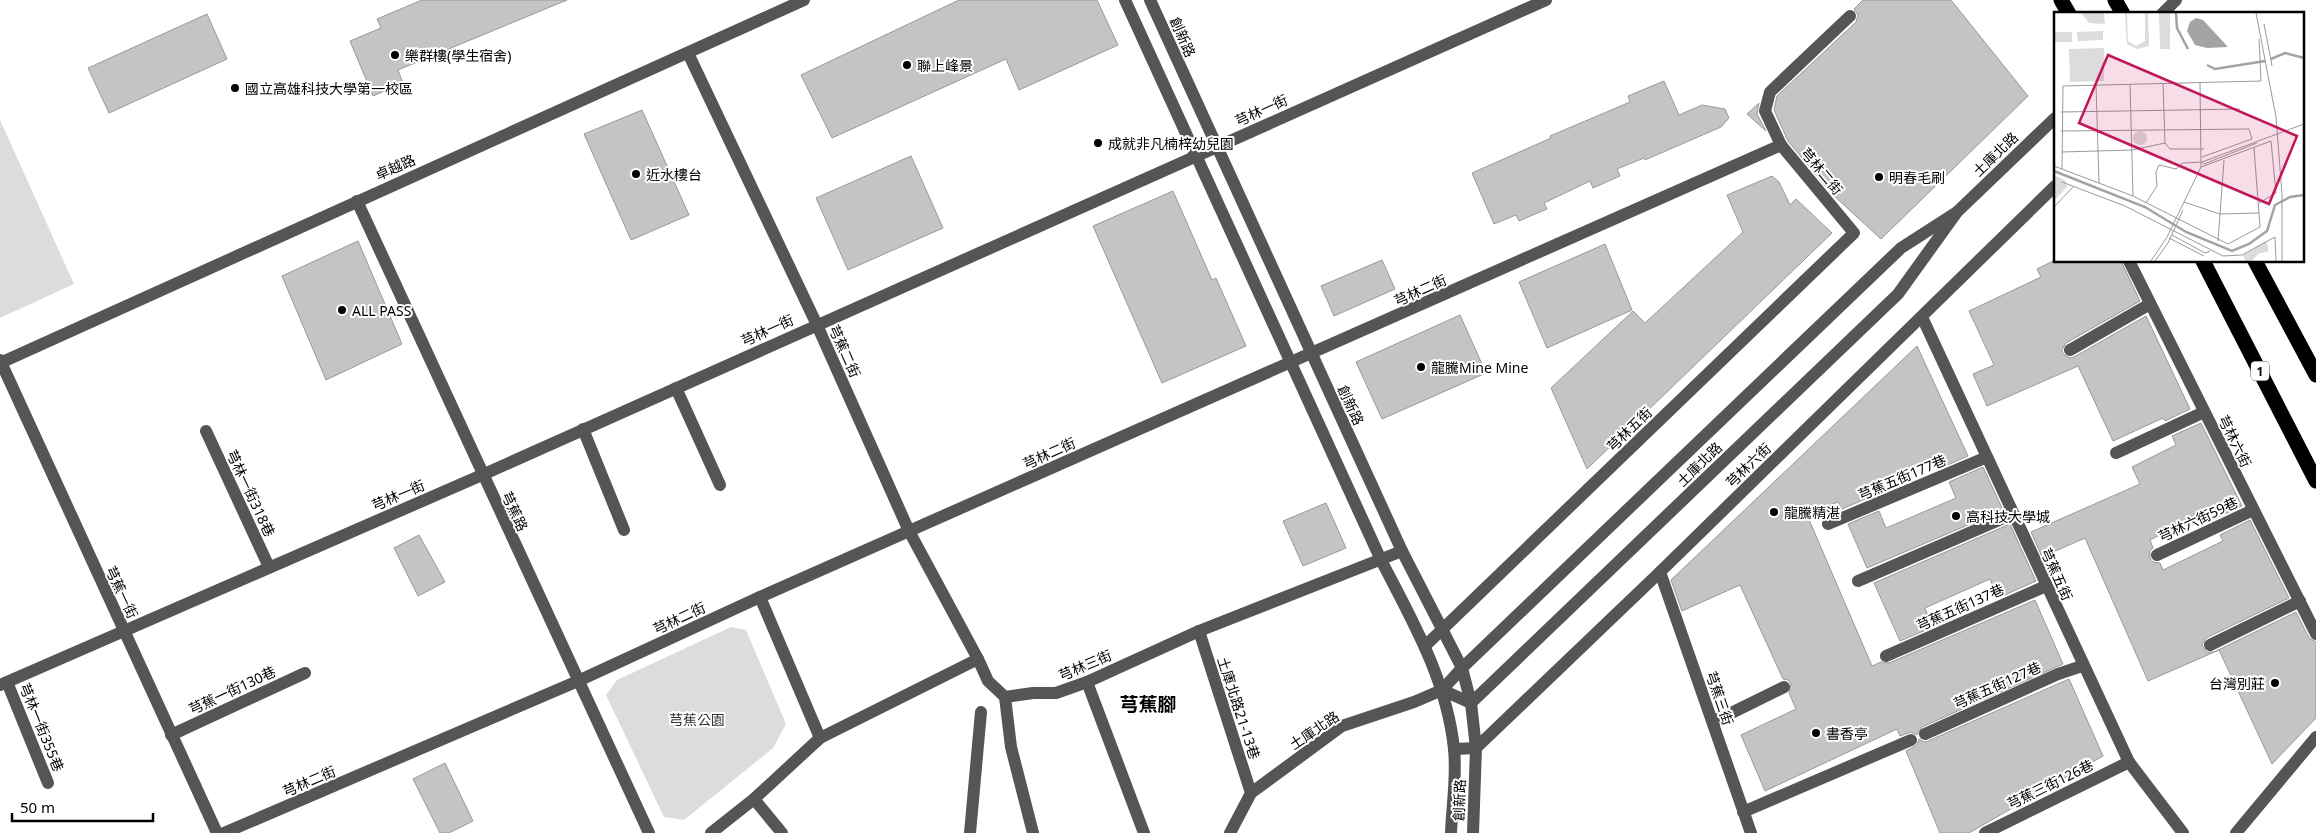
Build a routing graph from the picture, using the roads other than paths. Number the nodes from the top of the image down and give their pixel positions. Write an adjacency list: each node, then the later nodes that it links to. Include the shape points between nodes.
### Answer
1 (804, 0): 12 (street, 卓越路)
2 (1125, 0): 16 (street, 創新路)
3 (1150, 0): 15 (street, 創新路)
4 (1546, 0): 15 (street, 芎林一街)
5 (2061, 0): 8 (highway)
6 (2115, 0): 9 (highway)
7 (2176, 0): 10 (street)
8 (2068, 12)
9 (2122, 12)
10 (2164, 12)
11 (1850, 16): 14 (street, via 1770,92 1766,111)
12 (688, 53): 18 (street, 卓越路); 26 (street, 芎蕉二街)
13 (2054, 119): 19 (street, 土庫北路)
14 (1781, 145): 20 (street, 芎林二街); 28 (street, 芎林二街)
15 (1216, 147): 16 (street, 芎林一街); 28 (street, 創新路)
16 (1196, 156): 26 (street, 芎林一街); 30 (street, 創新路)
17 (2054, 187): 25 (street, 芎林六街)
18 (357, 201): 29 (street, 卓越路); 38 (street, 芎蕉路)
19 (1957, 212): 64 (street, 土庫北路, via 1901,248); 72 (street, 土庫北路, via 1898,294)
20 (1854, 233): 55 (street, 芎林五街)
21 (2129, 262): 24 (street, 芎林六街)
22 (2204, 262): 39 (highway, 1)
23 (2256, 262): 31 (highway)
24 (2150, 304): 27 (street); 33 (street, 芎林六街)
25 (1922, 317): 37 (street, 芎蕉五街); 50 (street, 芎林六街)
26 (817, 325): 32 (street, 芎林一街); 45 (street, 芎蕉二街)
27 (2070, 350)
28 (1311, 354): 30 (street, 芎林二街); 46 (street, 創新路)
29 (0, 362): 56 (street, 芎蕉一街)
30 (1291, 363): 45 (street, 芎林二街); 48 (street, 創新路)
31 (2316, 375)
32 (676, 388): 34 (street, 芎林一街); 40 (street)
33 (2204, 412): 36 (street); 41 (street, 芎林六街)
34 (584, 429): 38 (street, 芎林一街); 44 (street)
35 (206, 431): 49 (street, 芎林一街318巷)
36 (2116, 453)
37 (1987, 457): 42 (street, 芎蕉五街); 43 (street, 芎蕉五街177巷)
38 (482, 475): 49 (street, 芎林一街); 66 (street, 芎蕉路)
39 (2316, 481)
40 (720, 485)
41 (2253, 510): 47 (street, 芎林六街59巷); 54 (street, 芎林六街)
42 (2013, 514): 51 (street); 52 (street, 芎蕉五街)
43 (1828, 524)
44 (624, 530)
45 (909, 531): 53 (street, 芎林二街); 62 (street, 芎蕉二街)
46 (1402, 551): 48 (street, 芎林三街); 55 (street, 創新路)
47 (2157, 555)
48 (1381, 560): 57 (street, 芎林三街); 60 (street, 創新路)
49 (269, 567): 56 (street, 芎林一街)
50 (1660, 572): 74 (street, 芎蕉三街); 80 (street, 芎林六街)
51 (1858, 581)
52 (2046, 586): 61 (street, 芎蕉五街137巷); 63 (street, 芎蕉五街)
53 (760, 597): 66 (street, 芎林二街); 78 (street)
54 (2300, 601): 58 (street, 芎林六街); 59 (street)
55 (1443, 629): 60 (street, 芎林五街); 64 (street, 創新路)
56 (123, 630): 68 (street, 芎林一街); 76 (street, 芎蕉一街)
57 (1199, 631): 67 (street, 芎林三街); 84 (street, 土庫北路21-13巷)
58 (2316, 634)
59 (2210, 645)
60 (1425, 646): 70 (street, 創新路)
61 (1886, 656)
62 (978, 659): 71 (street, via 988,681); 78 (street)
63 (2082, 666): 75 (street, 芎蕉五街127巷); 82 (street, 芎蕉五街)
64 (1462, 668): 70 (street, 土庫北路); 72 (street, 創新路)
65 (305, 672): 76 (street, 芎蕉一街130巷)
66 (578, 681): 88 (street, 芎林二街); 89 (street, 芎蕉路)
67 (1087, 682): 71 (street, 芎林三街, via 1056,693); 94 (street)
68 (4, 683): 83 (street, 芎林一街355巷)
69 (1784, 688): 74 (street)
70 (1442, 690): 72 (street); 81 (street, 創新路); 84 (street, 土庫北路, via 1342,726)
71 (1005, 697): 93 (street, via 1011,747)
72 (1471, 703): 80 (street, 創新路)
73 (981, 712): 92 (street)
74 (1713, 722): 86 (street, 芎蕉三街)
75 (1925, 734)
76 (171, 735): 87 (street, 芎蕉一街)
77 (2316, 737): 101 (street)
78 (820, 738): 85 (street)
79 (1911, 740): 86 (street)
80 (1476, 748): 81 (street); 97 (street, 創新路)
81 (1454, 749): 96 (street, 創新路)
82 (2129, 762): 99 (street, 芎蕉三街126巷); 100 (street, 芎蕉五街)
83 (48, 783)
84 (1251, 794): 95 (street, 土庫北路)
85 (754, 798): 90 (street); 91 (street)
86 (1743, 812): 98 (street, 芎蕉三街)
87 (216, 833)
88 (224, 833)
89 (649, 833)
90 (711, 833)
91 (782, 833)
92 (970, 833)
93 (1033, 833)
94 (1144, 833)
95 (1230, 833)
96 (1451, 833)
97 (1473, 833)
98 (1751, 833)
99 (1985, 833)
100 (2183, 833)
101 (2236, 833)

